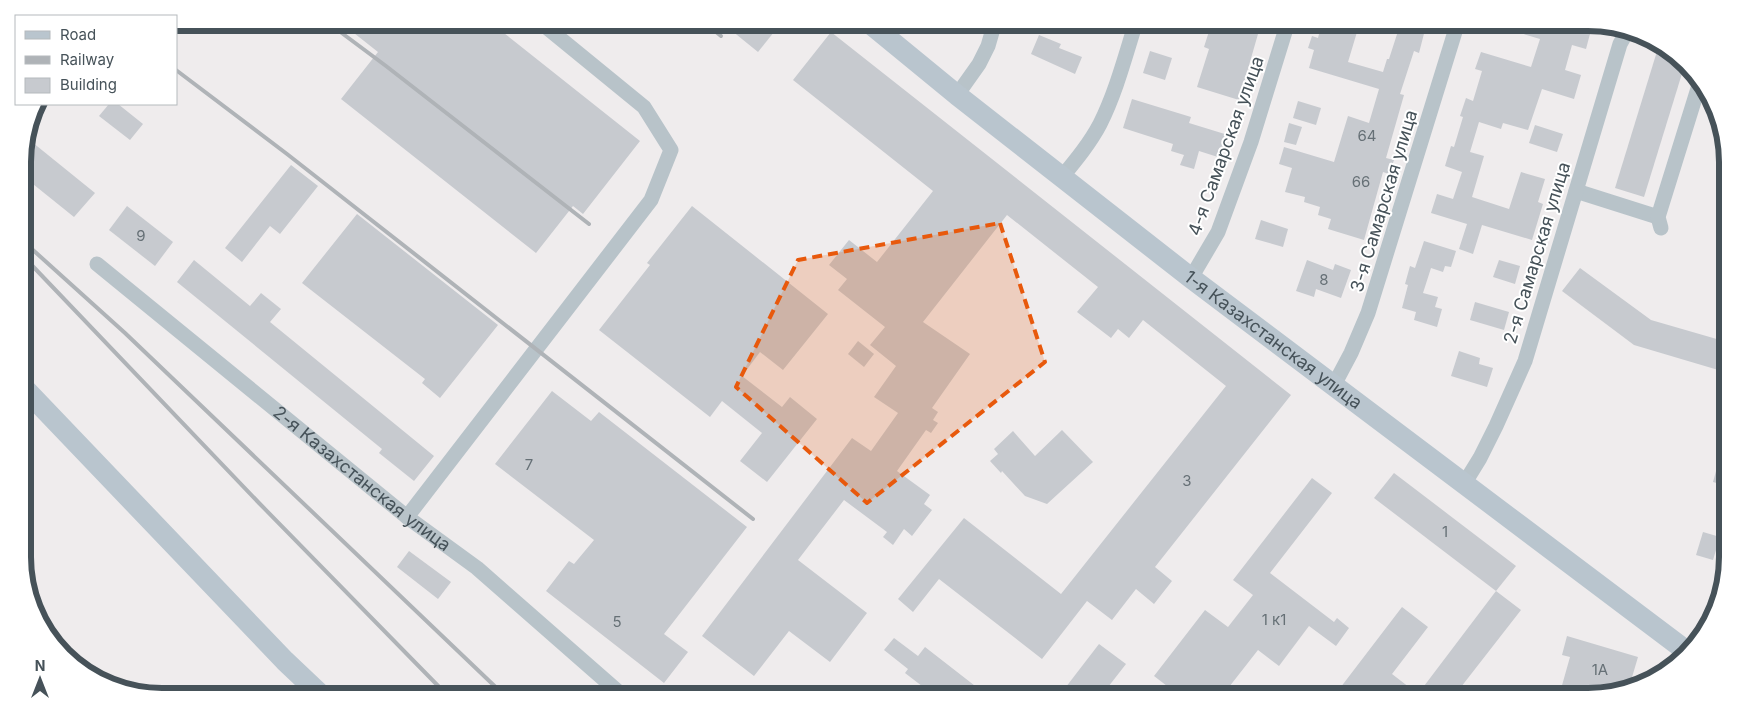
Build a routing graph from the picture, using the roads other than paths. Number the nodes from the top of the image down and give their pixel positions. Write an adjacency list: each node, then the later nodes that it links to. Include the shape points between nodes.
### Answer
1 (551, 31): 17 (street, via 644,107 671,150 651,200)
2 (879, 31): 9 (street, 1-я Казахстанская улица)
3 (992, 31): 9 (street, via 979,64)
4 (1133, 31): 10 (street, via 1100,124)
5 (1285, 31): 13 (street, 4-я Самарская улица, via 1251,142 1218,232)
6 (1455, 31): 14 (street, 3-я Самарская улица, via 1368,313)
7 (1624, 37): 11 (street, 2-я Самарская улица)
8 (1697, 91): 11 (street, via 1660,222)
9 (957, 95): 10 (street, 1-я Казахстанская улица)
10 (1062, 177): 13 (street, 1-я Казахстанская улица)
11 (1576, 191): 16 (street, 2-я Самарская улица, via 1525,361 1496,426)
12 (97, 264): 17 (street, 2-я Казахстанская улица)
13 (1191, 278): 14 (street, 1-я Казахстанская улица)
14 (1334, 385): 16 (street, 1-я Казахстанская улица)
15 (31, 396): 19 (street)
16 (1464, 484): 18 (street, 1-я Казахстанская улица)
17 (407, 517): 20 (street, 2-я Казахстанская улица, via 477,568)
18 (1682, 647)
19 (314, 688)
20 (614, 688)

